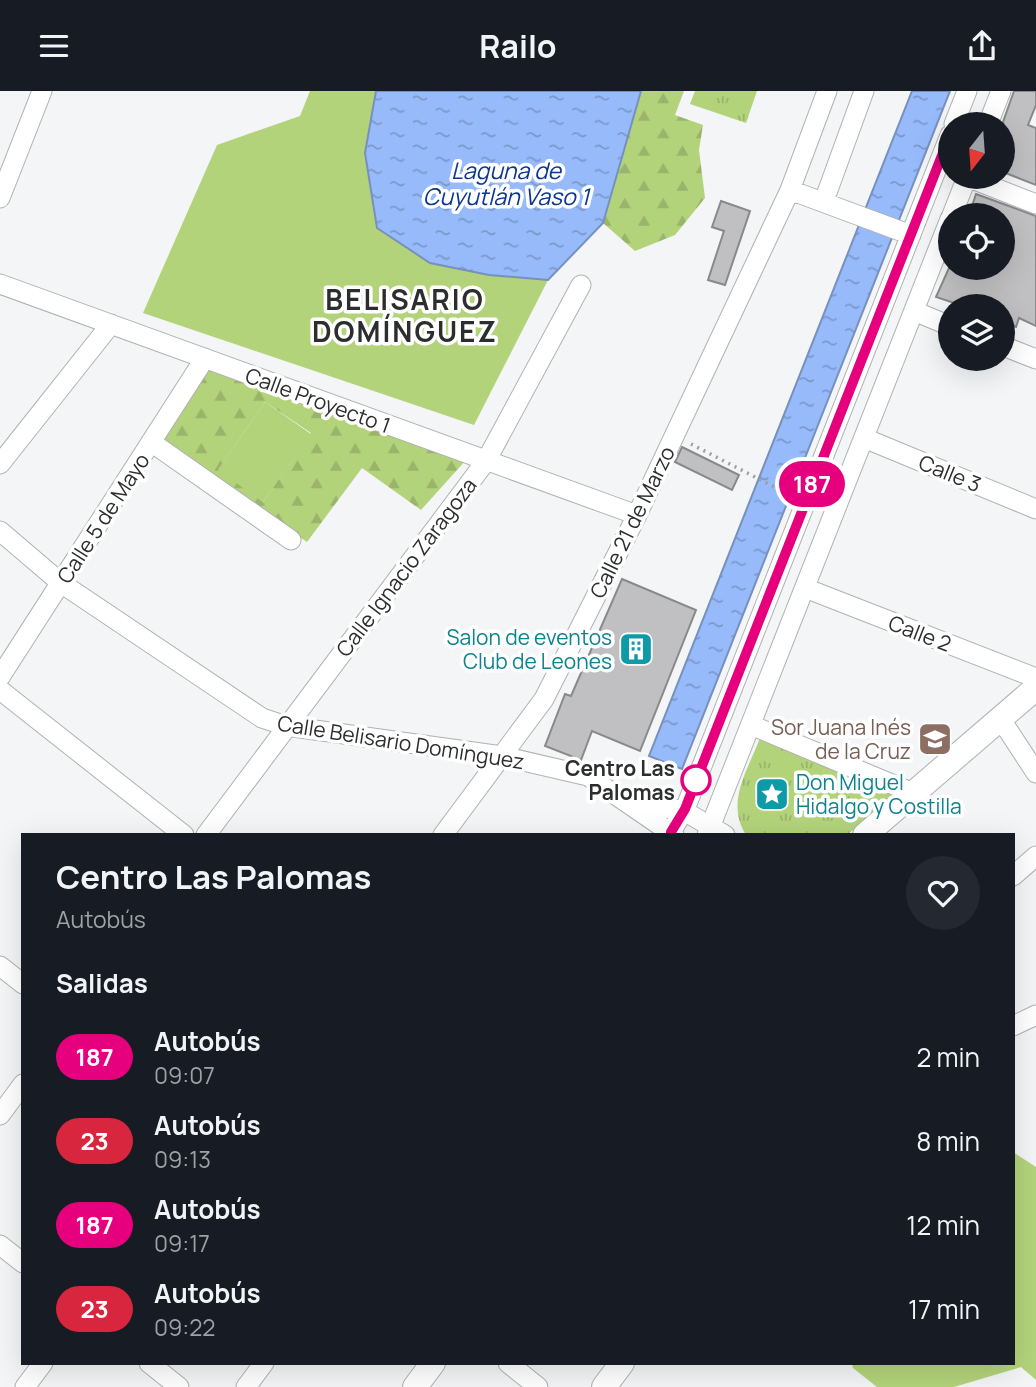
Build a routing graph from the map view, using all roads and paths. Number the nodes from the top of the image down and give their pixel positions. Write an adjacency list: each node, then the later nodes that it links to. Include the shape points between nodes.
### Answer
1 (42, 91): 12 (street)
2 (827, 91): 11 (street, Calle 21 de Marzo)
3 (864, 91): 13 (street)
4 (1001, 91): 8 (street)
5 (966, 95): 6 (street); 7 (street)
6 (959, 112)
7 (984, 112)
8 (992, 112)
9 (938, 161): 15 (street)
10 (998, 189): 14 (street)
11 (790, 190): 13 (street); 27 (street, Calle 21 de Marzo)
12 (0, 198)
13 (824, 201): 15 (street)
14 (1036, 204)
15 (905, 233): 22 (street)
16 (938, 250): 19 (street)
17 (0, 284): 21 (street, Calle Proyecto 1)
18 (581, 285): 30 (street, Calle Ignacio Zaragoza)
19 (914, 311): 20 (street); 26 (street)
20 (938, 321)
21 (111, 324): 24 (street, Calle Proyecto 1); 31 (street)
22 (867, 347): 26 (street); 51 (street)
23 (1015, 351): 25 (street)
24 (205, 358): 29 (street, Calle 5 de Mayo); 30 (street, Calle Proyecto 1)
25 (1036, 359)
26 (894, 362): 28 (street)
27 (673, 435): 32 (path); 34 (street, Calle 21 de Marzo)
28 (864, 438): 33 (street, Calle 3); 38 (street)
29 (151, 442): 36 (street); 37 (street, Calle 5 de Mayo)
30 (486, 461): 34 (street, Calle Proyecto 1); 46 (street, Calle Ignacio Zaragoza)
31 (0, 464)
32 (795, 498)
33 (1036, 509)
34 (636, 515): 47 (street, Calle 21 de Marzo, via 544,699)
35 (0, 531): 37 (street, Calle Belisario Domínguez)
36 (291, 540)
37 (61, 583): 39 (street, Calle 5 de Mayo); 46 (street, Calle Belisario Domínguez, via 262,718)
38 (805, 588): 40 (street, Calle 2); 45 (street)
39 (0, 677)
40 (1036, 678)
41 (1036, 688): 44 (main road)
42 (0, 689): 53 (street)
43 (1036, 705): 44 (main road)
44 (1004, 723): 48 (street); 49 (main road); 59 (main road)
45 (751, 725): 49 (street); 52 (street)
46 (286, 726): 47 (street, Calle Belisario Domínguez); 54 (street, Calle Ignacio Zaragoza)
47 (502, 756): 50 (street, Calle Belisario Domínguez, via 588,776); 55 (street, Calle 21 de Marzo)
48 (1036, 773)
49 (913, 793): 58 (main road)
50 (628, 802): 51 (street); 56 (street, Calle Belisario Domínguez)
51 (684, 811): 52 (street); 57 (street)
52 (714, 831)
53 (181, 833)
54 (207, 833)
55 (444, 833)
56 (670, 833)
57 (672, 833)
58 (867, 833)
59 (891, 833)
60 (1036, 856): 61 (street)
61 (1015, 874)
62 (0, 966): 63 (street)
63 (21, 982)
64 (1036, 1015): 65 (street)
65 (1015, 1025)
66 (21, 1087): 67 (street)
67 (0, 1115)
68 (0, 1245): 69 (street)
69 (21, 1261)
70 (42, 1365): 76 (street)
71 (152, 1365): 77 (street)
72 (262, 1365): 78 (street)
73 (432, 1365): 79 (main road)
74 (510, 1365): 80 (street)
75 (620, 1365): 81 (main road)
76 (25, 1387)
77 (179, 1387)
78 (246, 1387)
79 (415, 1387)
80 (538, 1387)
81 (604, 1387)

